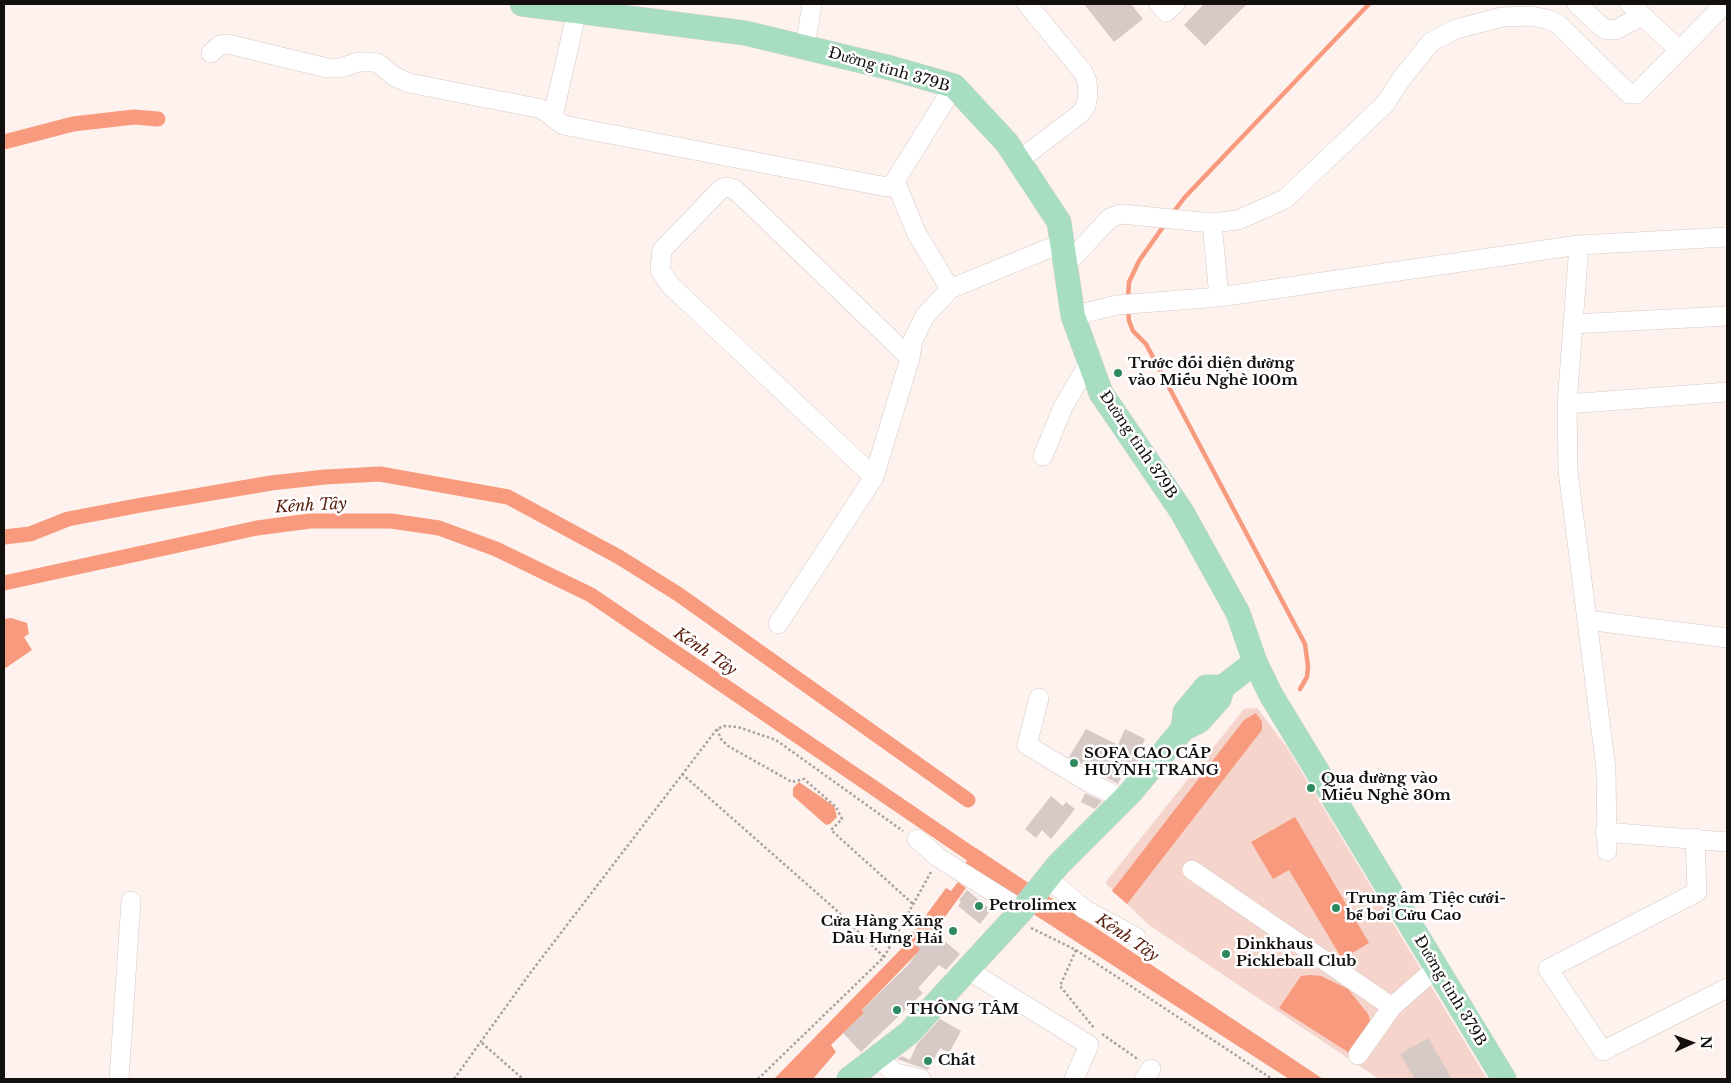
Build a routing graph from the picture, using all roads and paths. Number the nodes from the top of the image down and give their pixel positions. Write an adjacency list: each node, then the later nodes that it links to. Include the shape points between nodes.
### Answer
1 (522, 4): 9 (main road, Đường tỉnh 379B)
2 (812, 4): 10 (street)
3 (1027, 4): 16 (street, via 1083,72 1088,95 1081,113)
4 (1160, 4): 5 (street, via 1166,12)
5 (1175, 4)
6 (1577, 4): 8 (street, via 1604,29 1615,30)
7 (1725, 4): 11 (street)
8 (1636, 10): 11 (street)
9 (577, 11): 10 (main road, Đường tỉnh 379B, via 745,33); 14 (street)
10 (805, 47): 13 (main road, Đường tỉnh 379B)
11 (1679, 50): 19 (street, via 1636,94 1629,94 1558,24 1547,19 1502,17 1456,29 1431,42 1385,104 1285,199 1238,220)
12 (211, 53): 14 (street, via 228,44 328,68 373,62 409,83 542,108)
13 (954, 86): 16 (main road, Đường tỉnh 379B, via 1007,143); 17 (street)
14 (553, 116): 15 (street, via 563,124)
15 (733, 157): 17 (street, via 887,187); 18 (street)
16 (1018, 161): 22 (main road, Đường tỉnh 379B, via 1059,222)
17 (895, 181): 23 (street, via 916,232)
18 (726, 187): 28 (street, via 743,196); 33 (street, via 662,250 660,270 670,285)
19 (1207, 223): 22 (street, via 1121,214 1110,218); 24 (street)
20 (1727, 237): 21 (street)
21 (1579, 245): 24 (street); 27 (street)
22 (1064, 254): 23 (street); 25 (main road, Đường tỉnh 379B)
23 (950, 289): 28 (street, via 925,316 913,340)
24 (1219, 297): 25 (street, via 1117,305)
25 (1073, 316): 29 (main road, Đường tỉnh 379B)
26 (1727, 316): 27 (street)
27 (1573, 324): 31 (street)
28 (910, 358): 33 (street)
29 (1090, 361): 32 (street, via 1063,407); 37 (main road, Đường tỉnh 379B, via 1101,393 1182,512 1238,613)
30 (1727, 392): 31 (street)
31 (1567, 404): 34 (street, via 1568,471)
32 (1044, 456)
33 (874, 477): 35 (street)
34 (1587, 620): 36 (street); 42 (street, via 1606,769)
35 (778, 624)
36 (1727, 638)
37 (1255, 662): 41 (main road, via 1223,687 1206,687 1185,712 1183,729); 56 (main road, Đường tỉnh 379B, via 1271,695)
38 (1039, 698): 41 (street, via 1026,745)
39 (717, 729): 40 (path); 44 (path, via 738,727 776,740); 51 (path, via 728,746 792,782 804,779 836,807 842,819 832,830)
40 (682, 774): 55 (path, via 835,909); 60 (path, via 531,972)
41 (1123, 799): 49 (main road, via 1058,865)
42 (1606, 832): 43 (street); 46 (street)
43 (1696, 838): 45 (street); 58 (street, via 1697,892 1548,969 1603,1051)
44 (917, 839): 47 (street)
45 (1727, 842)
46 (1607, 851)
47 (939, 858): 51 (path); 52 (street)
48 (1192, 870): 59 (street)
49 (1052, 882): 52 (main road); 53 (street, via 1084,908)
50 (131, 901): 64 (street)
51 (914, 904): 55 (path)
52 (1019, 913): 54 (path, via 1034,931); 57 (main road)
53 (1136, 937)
54 (1076, 950): 63 (path, via 1060,986 1089,1023); 71 (path)
55 (884, 957): 67 (path)
56 (1436, 969): 59 (street); 72 (main road, Đường tỉnh 379B)
57 (968, 970): 62 (main road, via 909,1033); 70 (street, via 1089,1045)
58 (1727, 988)
59 (1392, 1007): 61 (street)
60 (482, 1043): 65 (path); 66 (path)
61 (1358, 1055)
62 (877, 1058): 68 (main road); 69 (street, via 896,1073)
63 (1148, 1074)
64 (120, 1079)
65 (454, 1079)
66 (523, 1079)
67 (758, 1079)
68 (849, 1079)
69 (921, 1079)
70 (1074, 1079)
71 (1272, 1079)
72 (1504, 1079)

